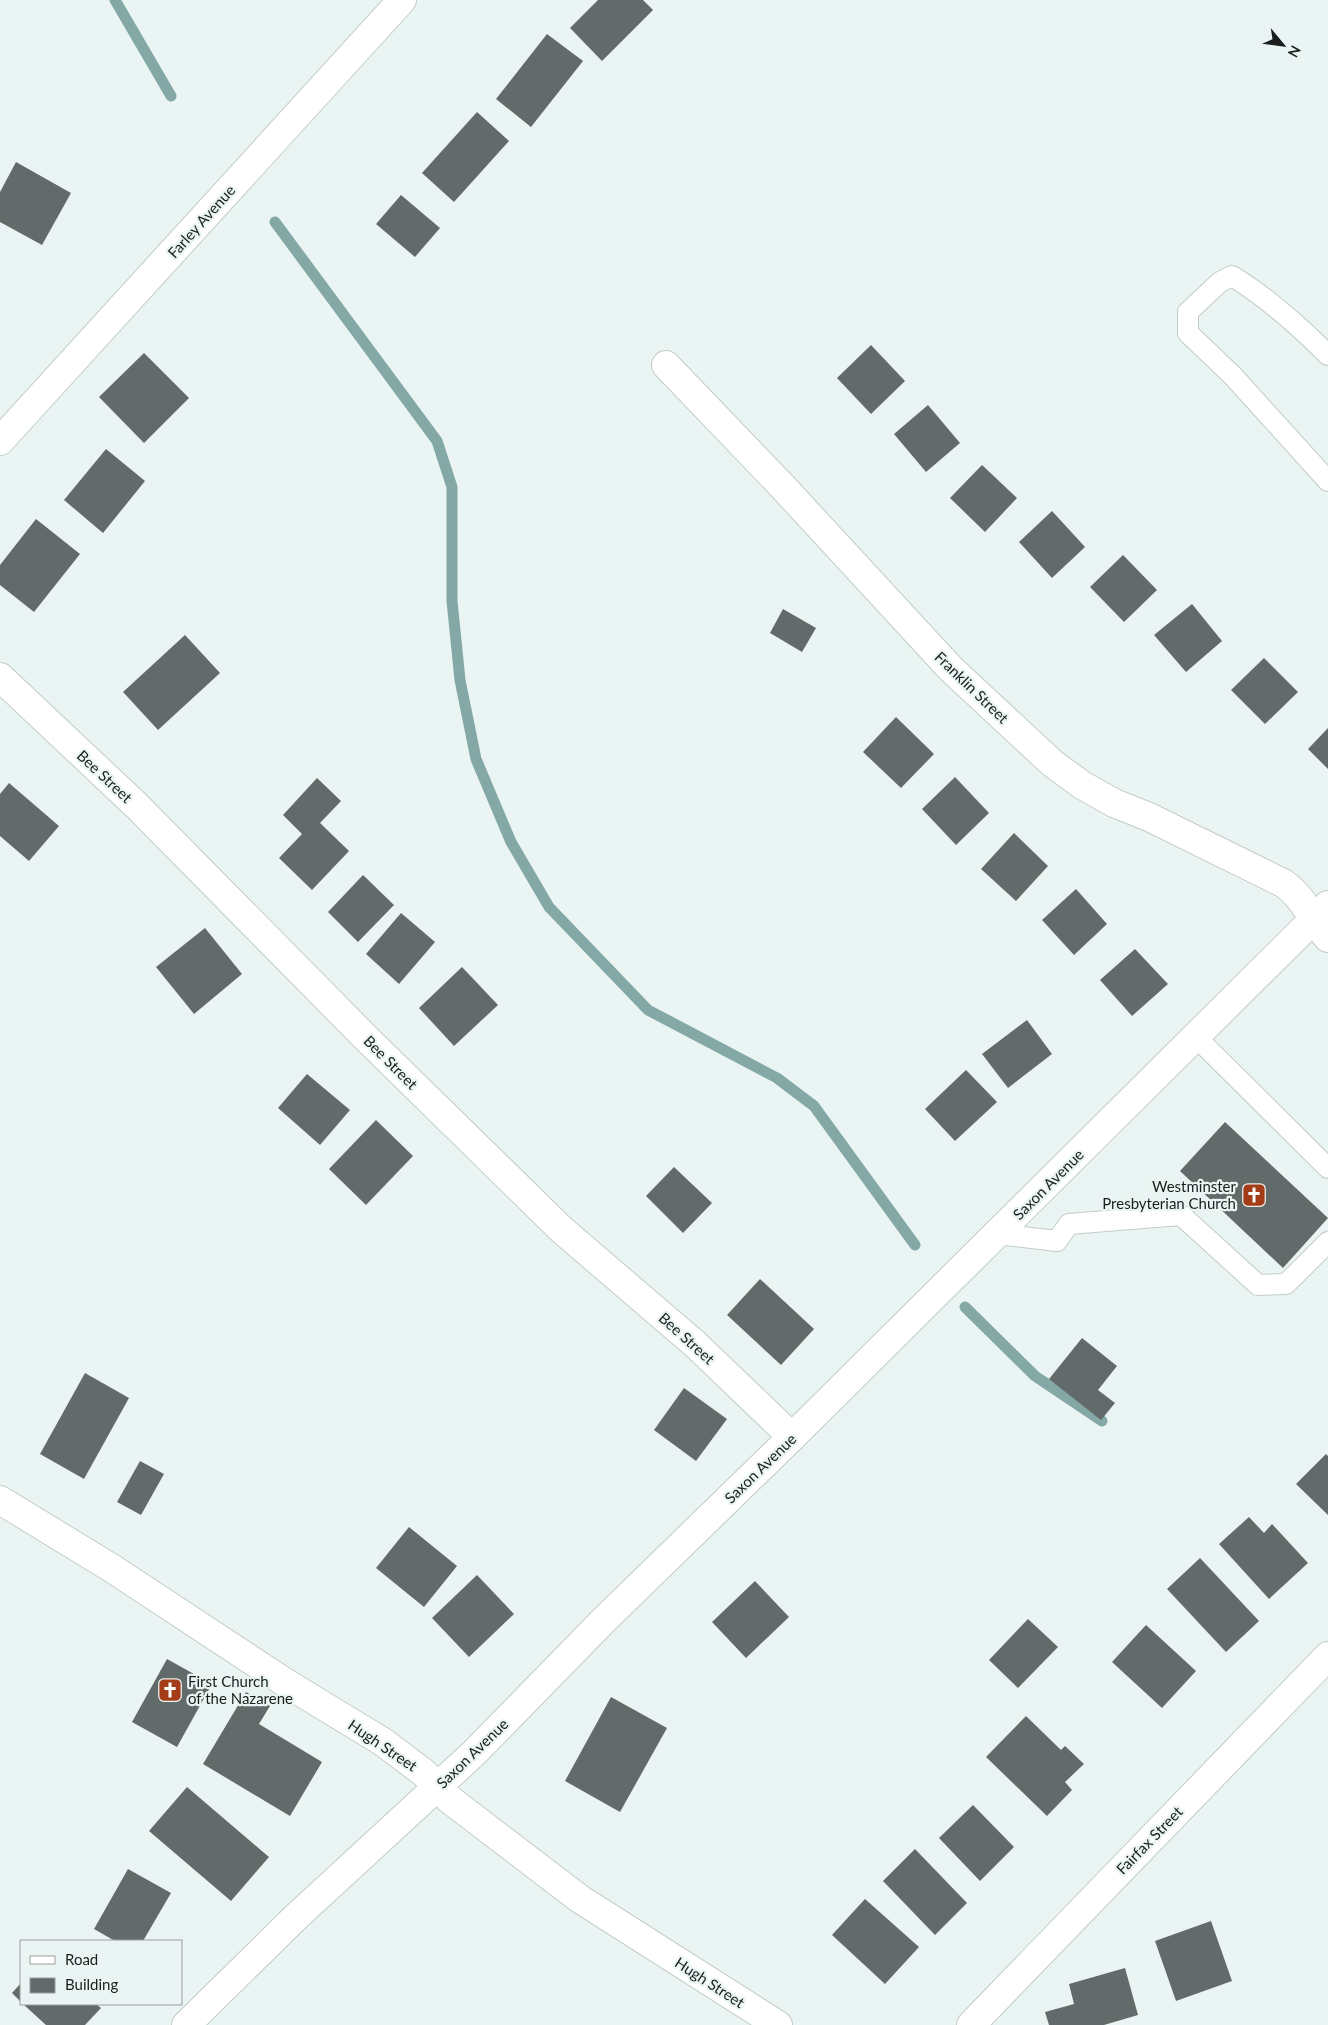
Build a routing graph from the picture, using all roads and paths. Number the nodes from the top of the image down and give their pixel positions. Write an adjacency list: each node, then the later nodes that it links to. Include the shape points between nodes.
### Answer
1 (402, 0): 4 (street, Farley Avenue)
2 (1328, 354): 5 (lane, via 1294,321 1232,276 1220,282 1188,312 1188,333 1233,376)
3 (666, 366): 7 (street, Franklin Street, via 951,669 1052,763 1114,803 1283,883 1294,890)
4 (0, 441)
5 (1328, 480)
6 (0, 677): 12 (street, Bee Street, via 137,806 366,1038 562,1230 695,1344)
7 (1323, 921): 8 (street, Saxon Avenue)
8 (1196, 1037): 9 (lane); 10 (street, Saxon Avenue)
9 (1328, 1168)
10 (997, 1234): 11 (lane, via 1057,1241 1069,1224 1181,1215 1258,1285 1286,1284); 12 (street, Saxon Avenue)
11 (1328, 1242)
12 (792, 1437): 15 (street, Saxon Avenue)
13 (0, 1500): 15 (street, Hugh Street, via 383,1742)
14 (1328, 1656): 18 (street, Fairfax Street)
15 (437, 1786): 16 (street, Saxon Avenue); 17 (street, Hugh Street, via 449,1800 580,1899)
16 (186, 2025)
17 (778, 2025)
18 (971, 2025)

